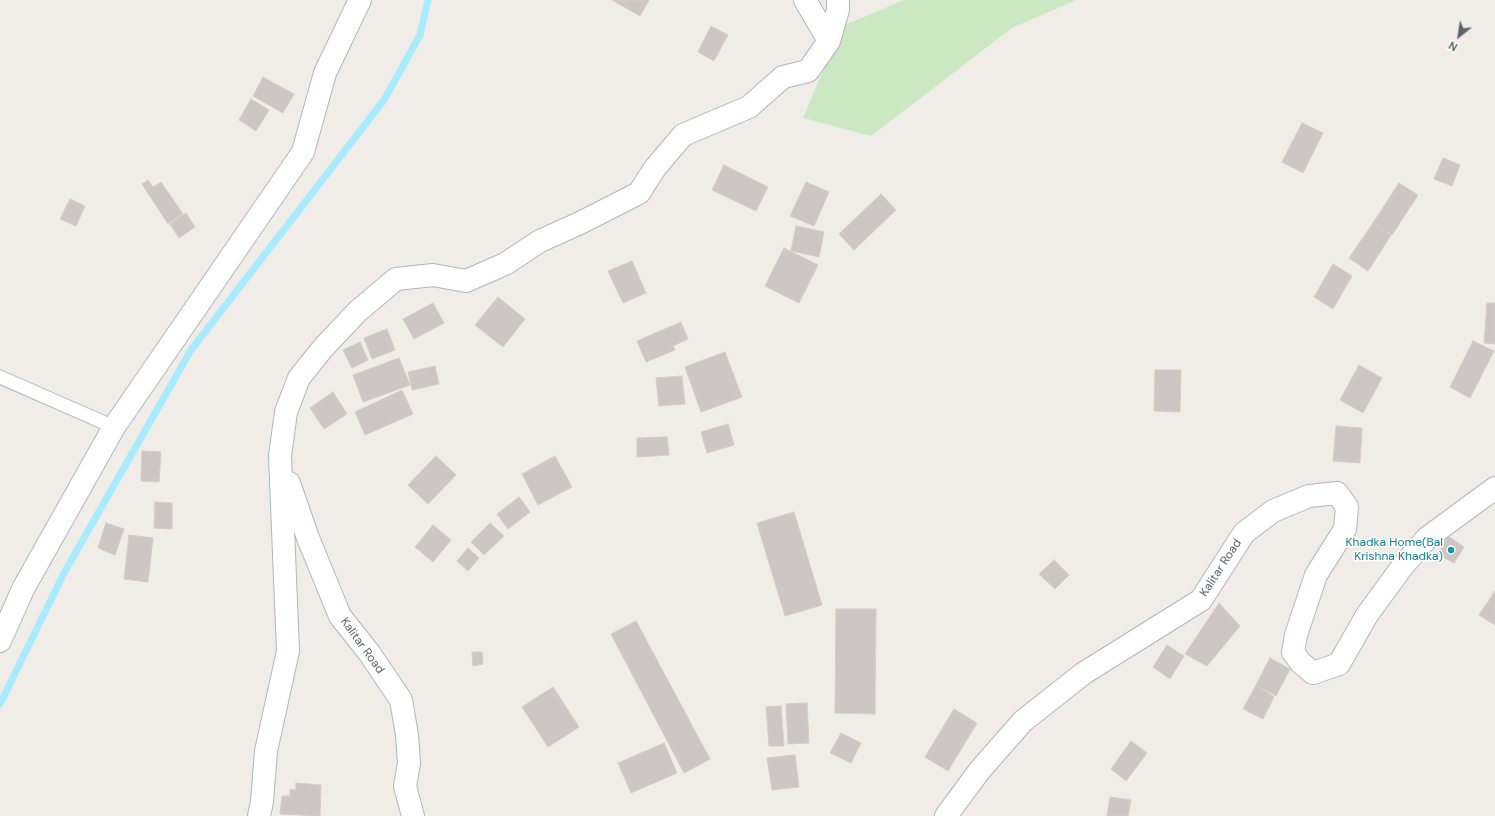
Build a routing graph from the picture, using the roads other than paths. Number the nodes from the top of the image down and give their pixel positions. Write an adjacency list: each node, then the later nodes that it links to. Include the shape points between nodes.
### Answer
1 (358, 0): 6 (street, via 325,73 303,152)
2 (804, 0): 4 (street)
3 (838, 0): 4 (street)
4 (830, 41): 7 (street, via 808,71 783,76 749,107 683,135 639,193 540,241 505,264 466,281 432,275 396,279 358,311 299,378 286,412)
5 (0, 377): 6 (lane)
6 (114, 427): 9 (street, via 23,588)
7 (280, 456): 10 (street, via 288,651 266,752); 11 (street, Kalitar Road, via 308,538 340,616 401,700 409,763 405,786)
8 (1495, 488): 12 (street, Kalitar Road, via 1427,538 1367,615 1339,664 1314,674 1300,663 1293,652 1296,635 1316,574 1345,529 1347,507 1338,493 1309,496 1273,511 1244,532 1201,600 1084,673 1022,721 980,770)
9 (0, 641)
10 (259, 816)
11 (413, 816)
12 (946, 816)

